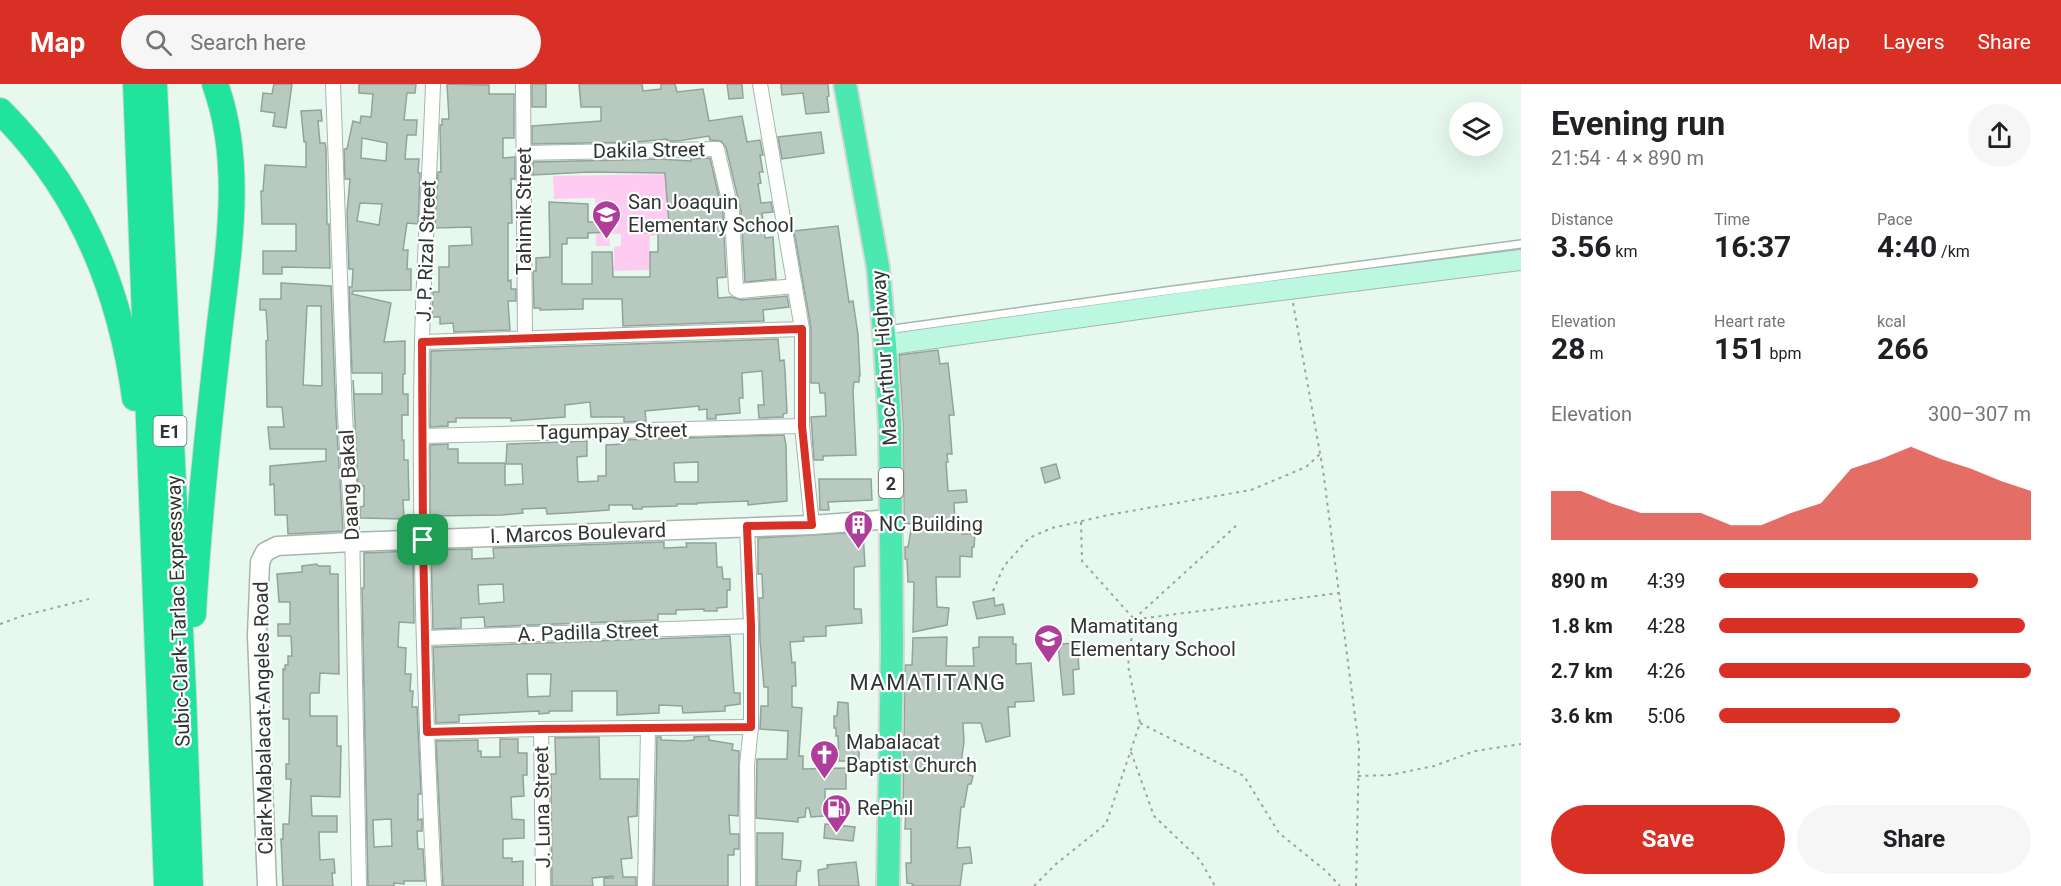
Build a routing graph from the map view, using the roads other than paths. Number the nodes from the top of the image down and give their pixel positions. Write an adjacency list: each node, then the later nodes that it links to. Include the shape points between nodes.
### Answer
1 (136, 84): 20 (highway, Subic-Clark-Tarlac Expressway / E1)
2 (154, 84): 33 (highway, Subic-Clark-Tarlac Expressway / E1)
3 (215, 84): 33 (highway, via 230,142 231,208 198,529 192,746)
4 (333, 84): 25 (street, Daang Bakal)
5 (433, 84): 17 (street, J. P. Rizal Street)
6 (523, 84): 10 (street, Tahimik Street)
7 (760, 84): 13 (street)
8 (845, 84): 16 (highway, MacArthur Highway / 2, via 878,267)
9 (0, 111): 20 (highway, via 55,175 96,251 124,337 140,436)
10 (524, 153): 13 (street, Dakila Street, via 717,149 732,213 736,289); 15 (street, Tahimik Street)
11 (1521, 244): 16 (lane)
12 (1521, 260): 16 (main road)
13 (795, 286): 14 (street)
14 (802, 329): 15 (street); 18 (street)
15 (525, 338): 17 (street)
16 (885, 338): 21 (highway, MacArthur Highway / 2)
17 (422, 342): 19 (street, J. P. Rizal Street)
18 (802, 426): 19 (street, Tagumpay Street); 22 (street)
19 (422, 436): 24 (street, J. P. Rizal Street)
20 (152, 457): 34 (highway, Subic-Clark-Tarlac Expressway / E1)
21 (892, 519): 22 (street, I. Marcos Boulevard); 42 (highway, MacArthur Highway / 2)
22 (812, 525): 23 (street, I. Marcos Boulevard)
23 (747, 526): 24 (street, I. Marcos Boulevard); 27 (street)
24 (423, 540): 25 (street, I. Marcos Boulevard); 28 (street, J. P. Rizal Street)
25 (352, 542): 26 (street, I. Marcos Boulevard, via 277,546); 37 (street, Daang Bakal)
26 (265, 552): 36 (street, Clark-Mabalacat-Angeles Road, via 260,562 257,634)
27 (751, 626): 28 (street, A. Padilla Street); 29 (street)
28 (425, 638): 32 (street, J. P. Rizal Street)
29 (751, 727): 30 (street); 41 (street, via 747,765)
30 (648, 728): 31 (street); 40 (street)
31 (541, 729): 32 (street); 39 (street, J. Luna Street)
32 (427, 732): 38 (street, J. P. Rizal Street)
33 (185, 779): 35 (highway, Subic-Clark-Tarlac Expressway / E1)
34 (167, 886)
35 (190, 886)
36 (267, 886)
37 (359, 886)
38 (434, 886)
39 (543, 886)
40 (645, 886)
41 (748, 886)
42 (888, 886)

